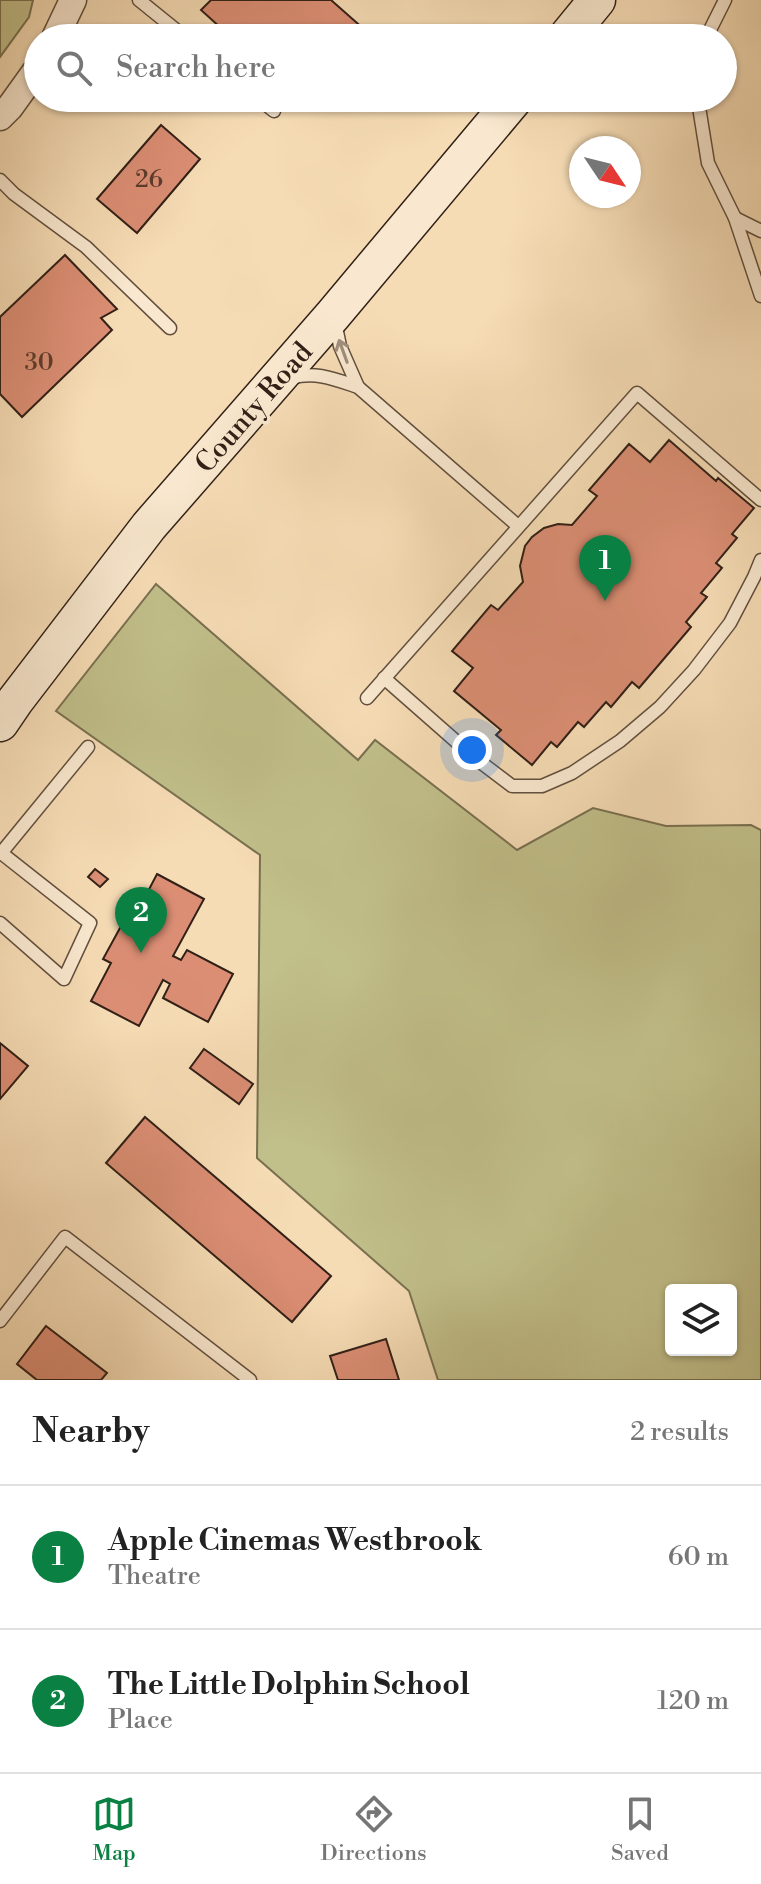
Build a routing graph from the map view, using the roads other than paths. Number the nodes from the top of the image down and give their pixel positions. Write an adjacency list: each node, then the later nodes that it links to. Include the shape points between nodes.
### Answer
1 (73, 0): 5 (street)
2 (139, 0): 6 (lane)
3 (597, 0): 7 (main road)
4 (725, 0): 8 (lane)
5 (62, 24)
6 (169, 24)
7 (577, 24)
8 (713, 24)
9 (24, 88): 12 (street)
10 (503, 112): 17 (main road, County Road)
11 (700, 112): 14 (lane, via 708,163)
12 (0, 117)
13 (0, 180): 18 (lane, via 86,247)
14 (735, 218): 15 (lane); 16 (lane)
15 (761, 231)
16 (761, 296)
17 (333, 315): 19 (main road, County Road); 20 (lane, one-way to 17)
18 (170, 328)
19 (273, 384): 20 (lane, via 306,374); 26 (main road, County Road, via 149,526)
20 (358, 387): 22 (lane)
21 (761, 500): 22 (lane, via 637,393)
22 (518, 526): 24 (lane)
23 (761, 560): 24 (lane, via 730,623 660,707 620,741 542,786 512,786)
24 (384, 678): 25 (lane)
25 (367, 698)
26 (0, 723)
27 (88, 747): 28 (lane)
28 (1, 852): 29 (lane, via 90,923 64,979)
29 (0, 923)
30 (0, 1321): 31 (lane, via 65,1237)
31 (250, 1380)

